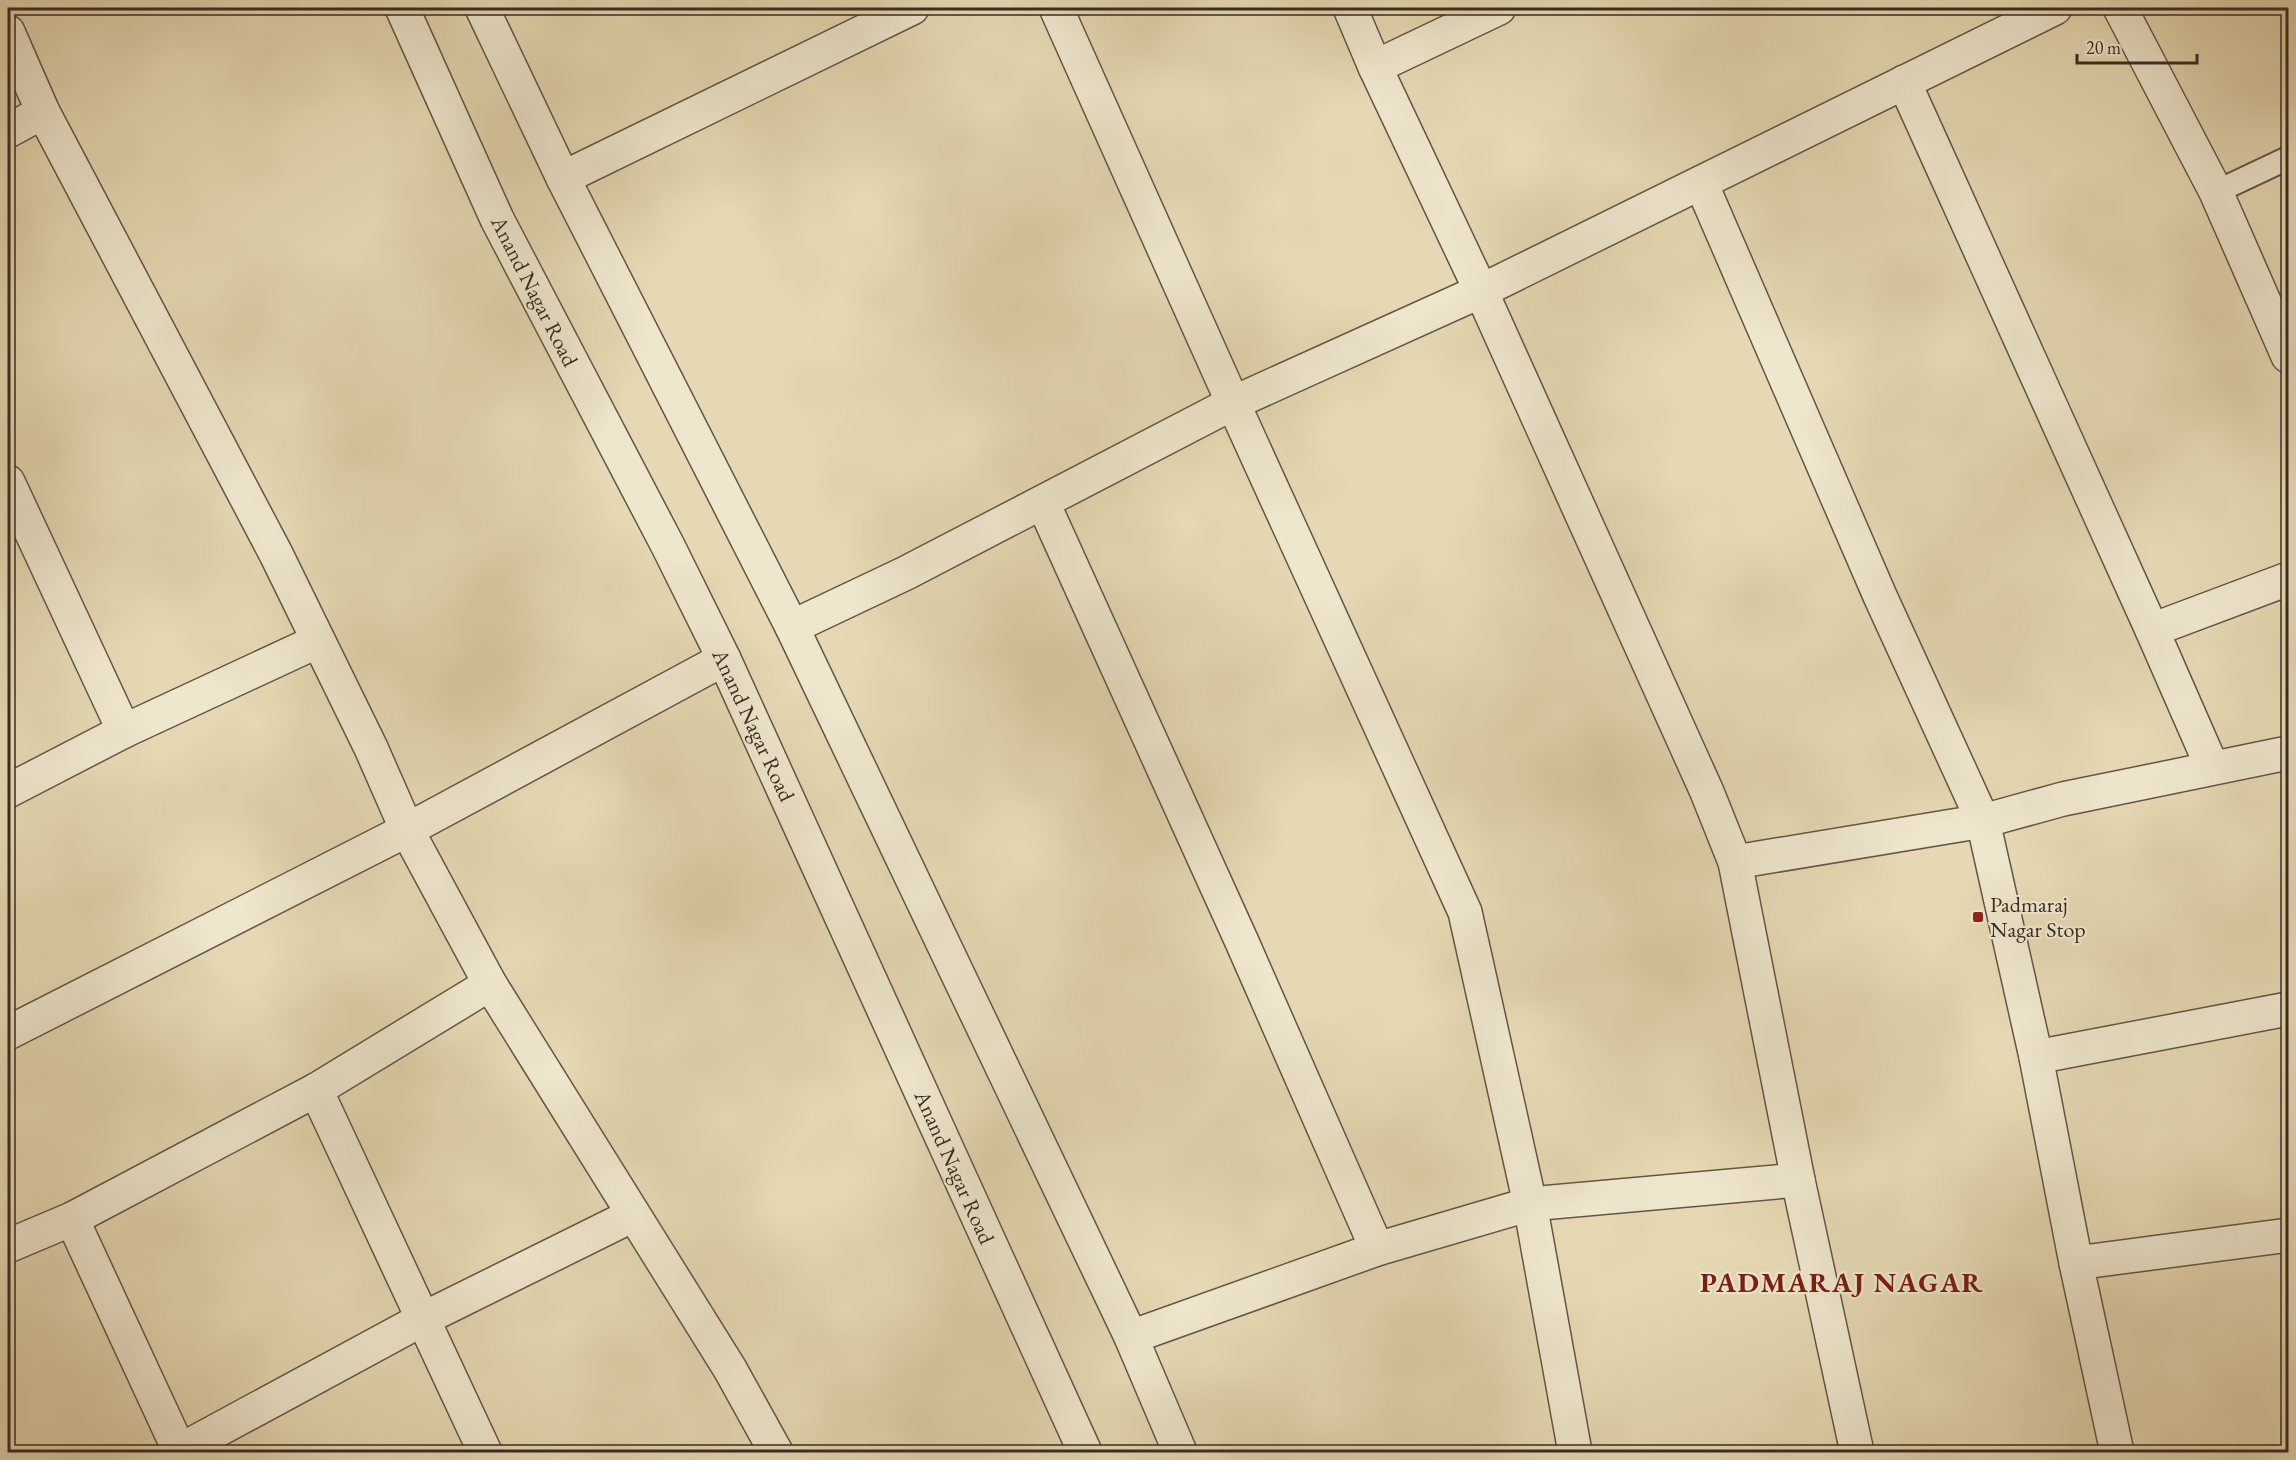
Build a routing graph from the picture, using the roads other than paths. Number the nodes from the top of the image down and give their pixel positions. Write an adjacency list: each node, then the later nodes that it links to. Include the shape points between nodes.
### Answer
1 (402, 8): 27 (street, Anand Nagar Road, via 496,219)
2 (482, 8): 15 (street)
3 (912, 8): 15 (street)
4 (1056, 8): 20 (street)
5 (1350, 8): 10 (street)
6 (1499, 8): 10 (street)
7 (2055, 8): 11 (street)
8 (2120, 8): 17 (street)
9 (8, 32): 12 (street)
10 (1375, 67): 18 (street)
11 (1904, 82): 16 (street); 25 (street)
12 (43, 112): 13 (street); 26 (street)
13 (8, 131)
14 (2289, 158): 17 (lane)
15 (563, 178): 24 (street)
16 (1701, 183): 18 (street); 32 (street, via 1880,596)
17 (2216, 192): 19 (street)
18 (1481, 291): 20 (street); 34 (street)
19 (2289, 356)
20 (1233, 403): 22 (street); 41 (street, via 1464,912)
21 (8, 482): 28 (street)
22 (1043, 503): 24 (street); 46 (street)
23 (2289, 579): 25 (street)
24 (792, 627): 49 (street)
25 (2152, 630): 30 (street)
26 (318, 641): 28 (street); 33 (street)
27 (724, 659): 33 (street); 53 (street, Anand Nagar Road)
28 (124, 731): 31 (street)
29 (2289, 753): 30 (street)
30 (2212, 767): 32 (street)
31 (8, 791)
32 (1983, 821): 34 (street); 38 (street)
33 (407, 830): 35 (street); 37 (street)
34 (1735, 862): 40 (street)
35 (489, 984): 39 (street); 42 (street)
36 (2289, 1009): 38 (street)
37 (8, 1033)
38 (2036, 1058): 47 (street)
39 (316, 1090): 43 (street); 48 (street)
40 (1798, 1180): 41 (street); 56 (street)
41 (1530, 1204): 46 (street); 55 (street)
42 (633, 1215): 48 (street); 52 (street, via 730,1369)
43 (72, 1219): 45 (street); 50 (street)
44 (2289, 1235): 47 (street)
45 (8, 1246)
46 (1377, 1249): 49 (street)
47 (2076, 1263): 57 (street)
48 (423, 1319): 50 (street); 51 (street)
49 (1131, 1337): 54 (street)
50 (180, 1452)
51 (485, 1452)
52 (776, 1452)
53 (1085, 1452)
54 (1180, 1452)
55 (1575, 1452)
56 (1857, 1452)
57 (2117, 1452)

